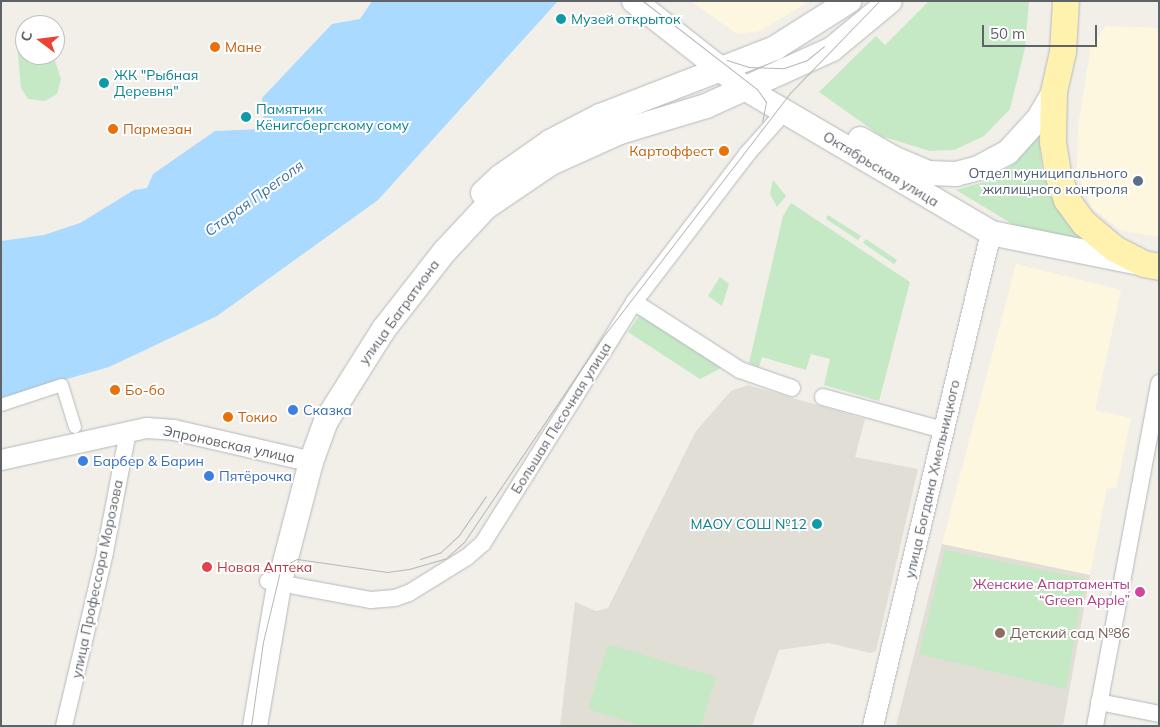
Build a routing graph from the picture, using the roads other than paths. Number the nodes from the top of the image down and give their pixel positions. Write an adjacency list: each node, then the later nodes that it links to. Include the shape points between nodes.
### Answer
1 (634, 1): 6 (main road, Октябрьская улица)
2 (659, 1): 6 (main road, Октябрьская улица)
3 (848, 1): 6 (main road, улица Багратиона, via 775,48)
4 (890, 1): 7 (main road, улица Багратиона, via 832,49)
5 (1067, 8): 8 (main road, via 1063,52)
6 (729, 65): 7 (main road, Октябрьская улица); 21 (main road, улица Багратиона, via 600,116 550,142 500,177 443,233 373,321 316,418)
7 (762, 85): 8 (main road, via 892,158 928,173 956,174 978,168 1008,152 1039,118); 9 (main road, Октябрьская улица); 21 (main road, улица Багратиона, via 581,148 551,163 486,207 420,279 384,329 326,422)
8 (1054, 92): 11 (main road, via 1053,142 1058,174 1067,200 1098,236)
9 (786, 110): 10 (main road, Октябрьская улица, via 883,172); 12 (street, Большая Песочная улица)
10 (991, 233): 11 (main road, Октябрьская улица); 18 (street, улица Богдана Хмельницкого)
11 (1151, 266)
12 (634, 302): 14 (street, via 740,370); 22 (street, Большая Песочная улица, via 483,543 467,557 409,593 395,598 371,600)
13 (1159, 383): 23 (street)
14 (792, 388)
15 (823, 397): 18 (street)
16 (1, 405): 17 (street, via 62,384)
17 (75, 427)
18 (943, 430): 28 (street, улица Богдана Хмельницкого)
19 (128, 431): 20 (street, Эпроновская улица); 21 (street, Эпроновская улица, via 147,428 174,430); 25 (street, улица Профессора Морозова, via 105,552)
20 (1, 460)
21 (306, 461): 22 (main road, улица Багратиона)
22 (273, 583): 26 (main road, улица Багратиона); 27 (main road, улица Багратиона)
23 (1099, 702): 24 (street); 29 (street)
24 (1159, 714)
25 (64, 726)
26 (242, 726)
27 (254, 726)
28 (873, 726)
29 (1095, 726)

